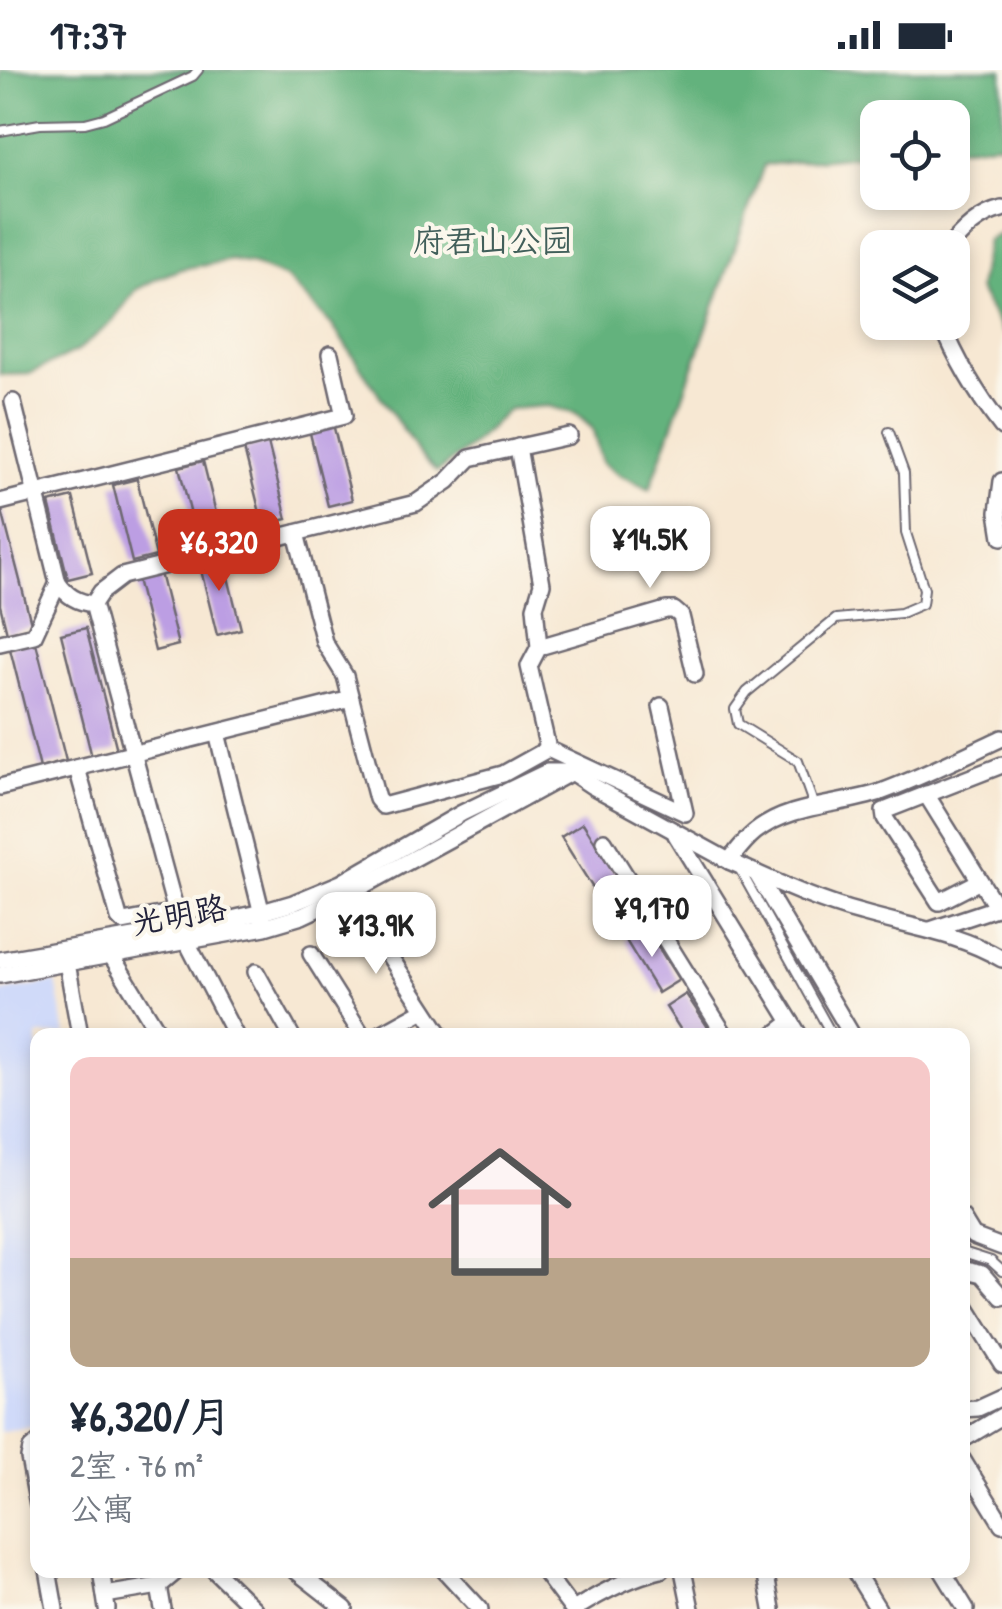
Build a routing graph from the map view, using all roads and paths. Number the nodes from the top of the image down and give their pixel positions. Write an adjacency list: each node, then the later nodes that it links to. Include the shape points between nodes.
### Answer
1 (198, 70): 2 (lane, via 85,124)
2 (0, 131)
3 (1002, 209): 4 (street)
4 (964, 230)
5 (949, 340): 8 (street)
6 (330, 354): 13 (street, via 344,416)
7 (13, 402): 13 (street)
8 (1002, 427)
9 (889, 432): 34 (lane, via 904,473 906,533 924,589 922,604 901,613 836,619 747,692 736,709 738,724 798,762)
10 (569, 436): 11 (street)
11 (518, 447): 15 (street, via 470,458 416,503); 20 (street, via 542,584 534,608)
12 (1002, 481): 16 (street)
13 (36, 493): 14 (street); 17 (street)
14 (0, 502)
15 (296, 533): 18 (street, via 122,576); 22 (street, via 324,642)
16 (1002, 537)
17 (58, 584): 18 (street, via 78,602); 19 (street, via 34,635)
18 (93, 604): 27 (street)
19 (0, 644)
20 (539, 647): 21 (street, via 674,610); 26 (street, via 528,666)
21 (696, 674)
22 (350, 699): 24 (street); 26 (street, via 383,806 503,774)
23 (660, 706): 26 (street, via 685,813)
24 (217, 733): 27 (street); 42 (street)
25 (1002, 738): 34 (street, via 880,792)
26 (548, 749)
27 (134, 754): 29 (street); 29 (street, via 176,912 119,918)
28 (997, 767): 31 (street); 33 (street)
29 (77, 768): 32 (street)
30 (571, 772): 35 (street); 40 (street, 光明路); 42 (street, 光明路, via 547,772 510,788)
31 (1002, 784)
32 (0, 787)
33 (926, 794): 39 (street); 39 (street, via 884,811 885,818 940,902)
34 (814, 806): 37 (street, via 758,830)
35 (674, 831): 37 (street); 61 (street)
36 (604, 841): 60 (street)
37 (733, 862): 38 (street); 62 (lane)
38 (756, 873): 43 (street, via 858,913); 63 (street)
39 (980, 881): 41 (street)
40 (349, 894): 42 (street, 光明路, via 302,916); 52 (street)
41 (1000, 907): 43 (street)
42 (264, 920): 44 (street, 光明路); 47 (street, 光明路)
43 (930, 930): 48 (street)
44 (188, 942): 46 (street, 光明路); 55 (street)
45 (311, 954): 57 (street)
46 (111, 955): 49 (street, 光明路); 54 (street)
47 (0, 960)
48 (1002, 960)
49 (67, 963): 51 (street, 光明路); 53 (street)
50 (256, 972): 56 (street)
51 (0, 975)
52 (424, 1010): 58 (street); 59 (street)
53 (79, 1028)
54 (156, 1028)
55 (231, 1028)
56 (288, 1028)
57 (358, 1028)
58 (392, 1028)
59 (436, 1028)
60 (721, 1028)
61 (794, 1028)
62 (828, 1028)
63 (848, 1028)
64 (970, 1230): 65 (street)
65 (1002, 1247)
66 (970, 1254): 68 (lane)
67 (970, 1271): 69 (street, via 982,1274)
68 (1002, 1271)
69 (1002, 1296)
70 (970, 1313): 71 (street)
71 (1002, 1364)
72 (1002, 1397): 73 (street)
73 (970, 1408)
74 (1002, 1416): 75 (street)
75 (970, 1435)
76 (970, 1472): 77 (street)
77 (1002, 1524)
78 (49, 1578): 92 (street)
79 (168, 1578): 89 (street)
80 (222, 1578): 94 (street)
81 (301, 1578): 91 (street)
82 (451, 1578): 96 (street)
83 (549, 1578): 97 (street)
84 (621, 1578): 97 (street)
85 (685, 1578): 98 (street)
86 (766, 1578): 99 (street)
87 (859, 1578): 100 (street)
88 (947, 1578): 101 (street)
89 (159, 1586): 90 (street); 93 (street)
90 (106, 1602)
91 (323, 1603): 95 (street)
92 (54, 1609)
93 (163, 1609)
94 (254, 1609)
95 (345, 1609)
96 (480, 1609)
97 (574, 1609)
98 (691, 1609)
99 (772, 1609)
100 (878, 1609)
101 (966, 1609)

